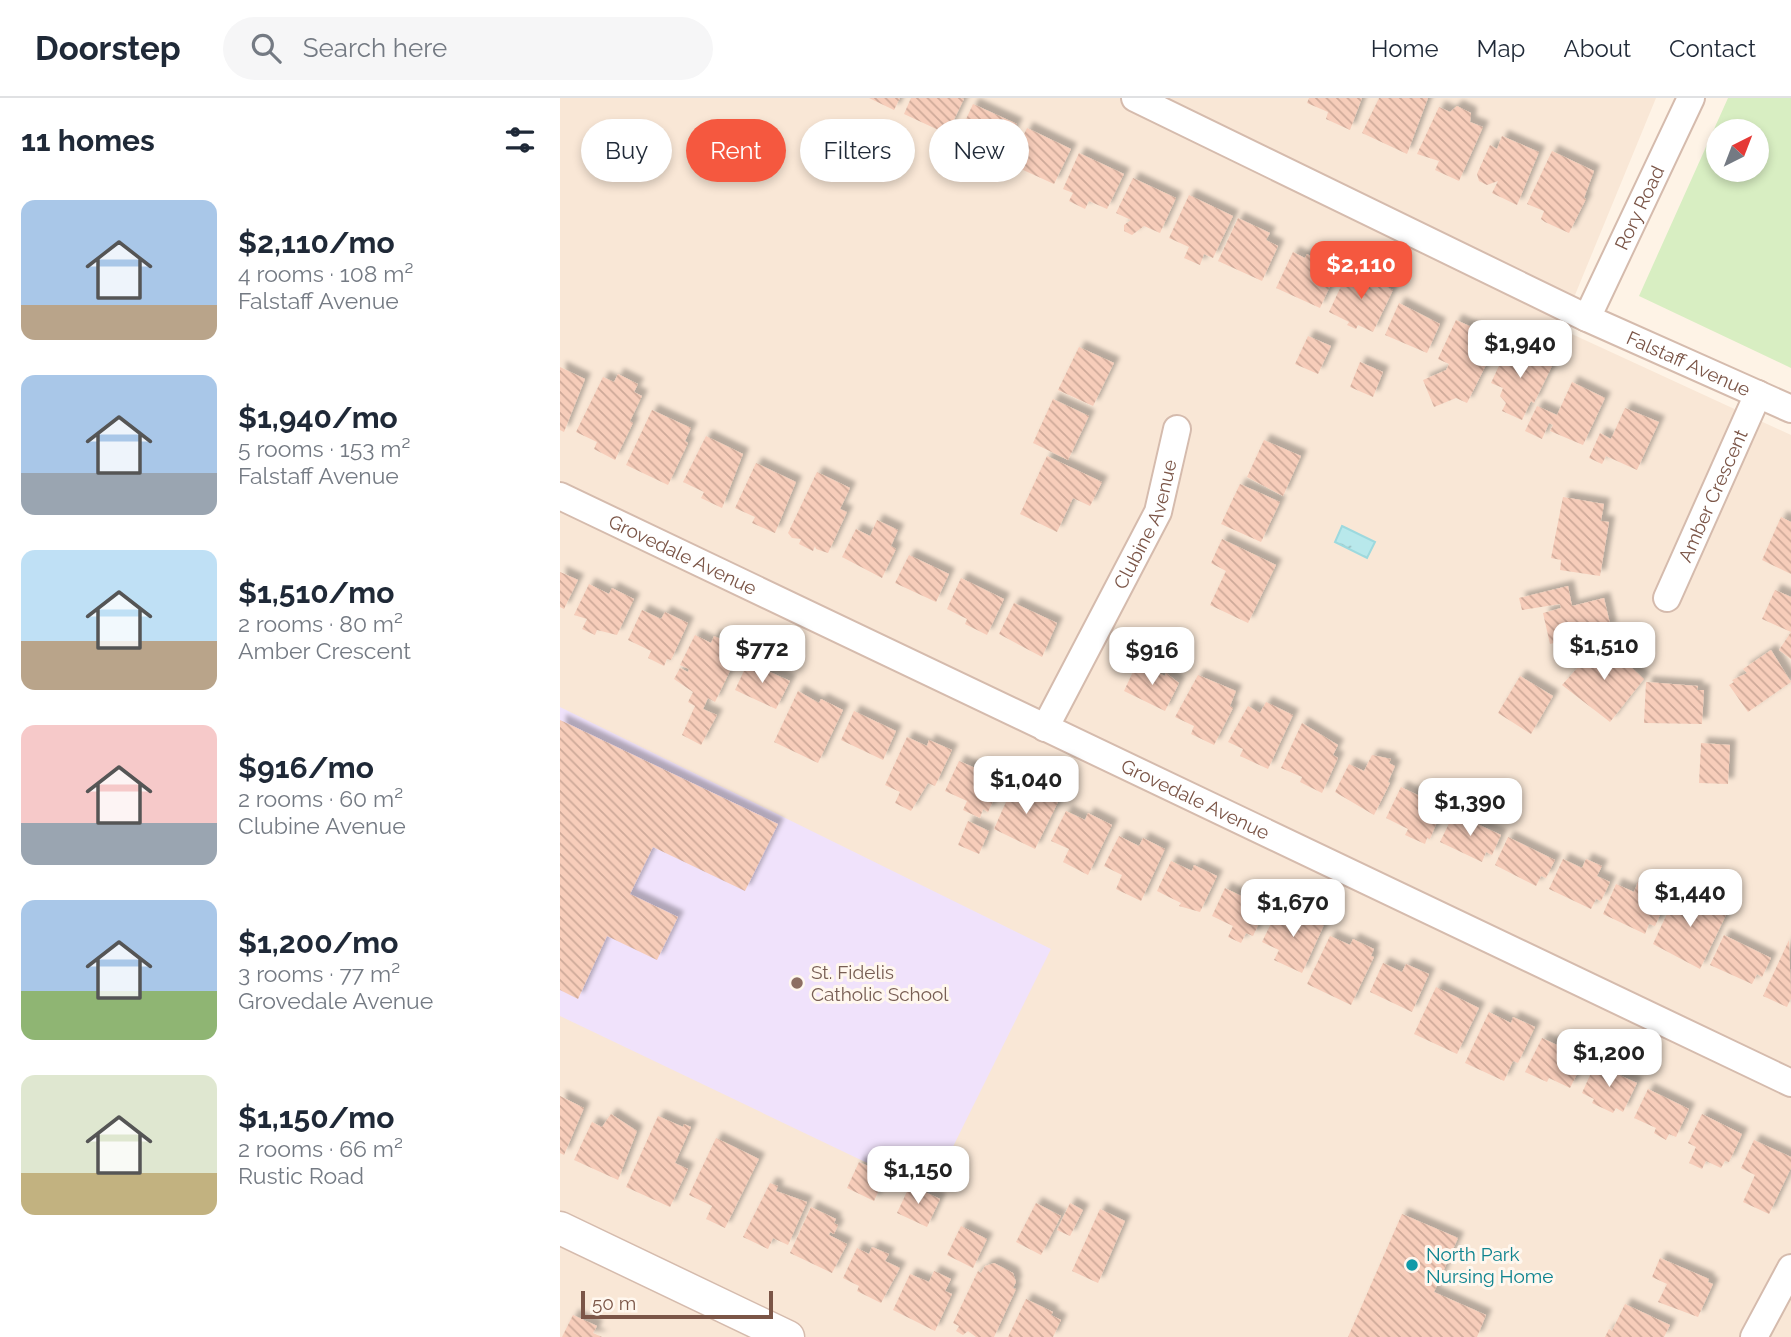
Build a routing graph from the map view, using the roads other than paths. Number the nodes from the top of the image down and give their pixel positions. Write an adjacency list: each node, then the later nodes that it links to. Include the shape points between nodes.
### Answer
1 (1135, 98): 3 (street, Falstaff Avenue)
2 (1691, 98): 3 (street, Rory Road)
3 (1587, 318): 4 (street, Falstaff Avenue)
4 (1758, 394): 5 (street, Falstaff Avenue); 8 (street, Amber Crescent)
5 (1791, 409)
6 (1177, 429): 9 (street, Clubine Avenue, via 1158,512)
7 (560, 496): 9 (street, Grovedale Avenue)
8 (1667, 598)
9 (1045, 728): 10 (street, Grovedale Avenue)
10 (1791, 1083)
11 (560, 1228): 13 (street)
12 (1791, 1268): 14 (street)
13 (788, 1337)
14 (1754, 1337)

